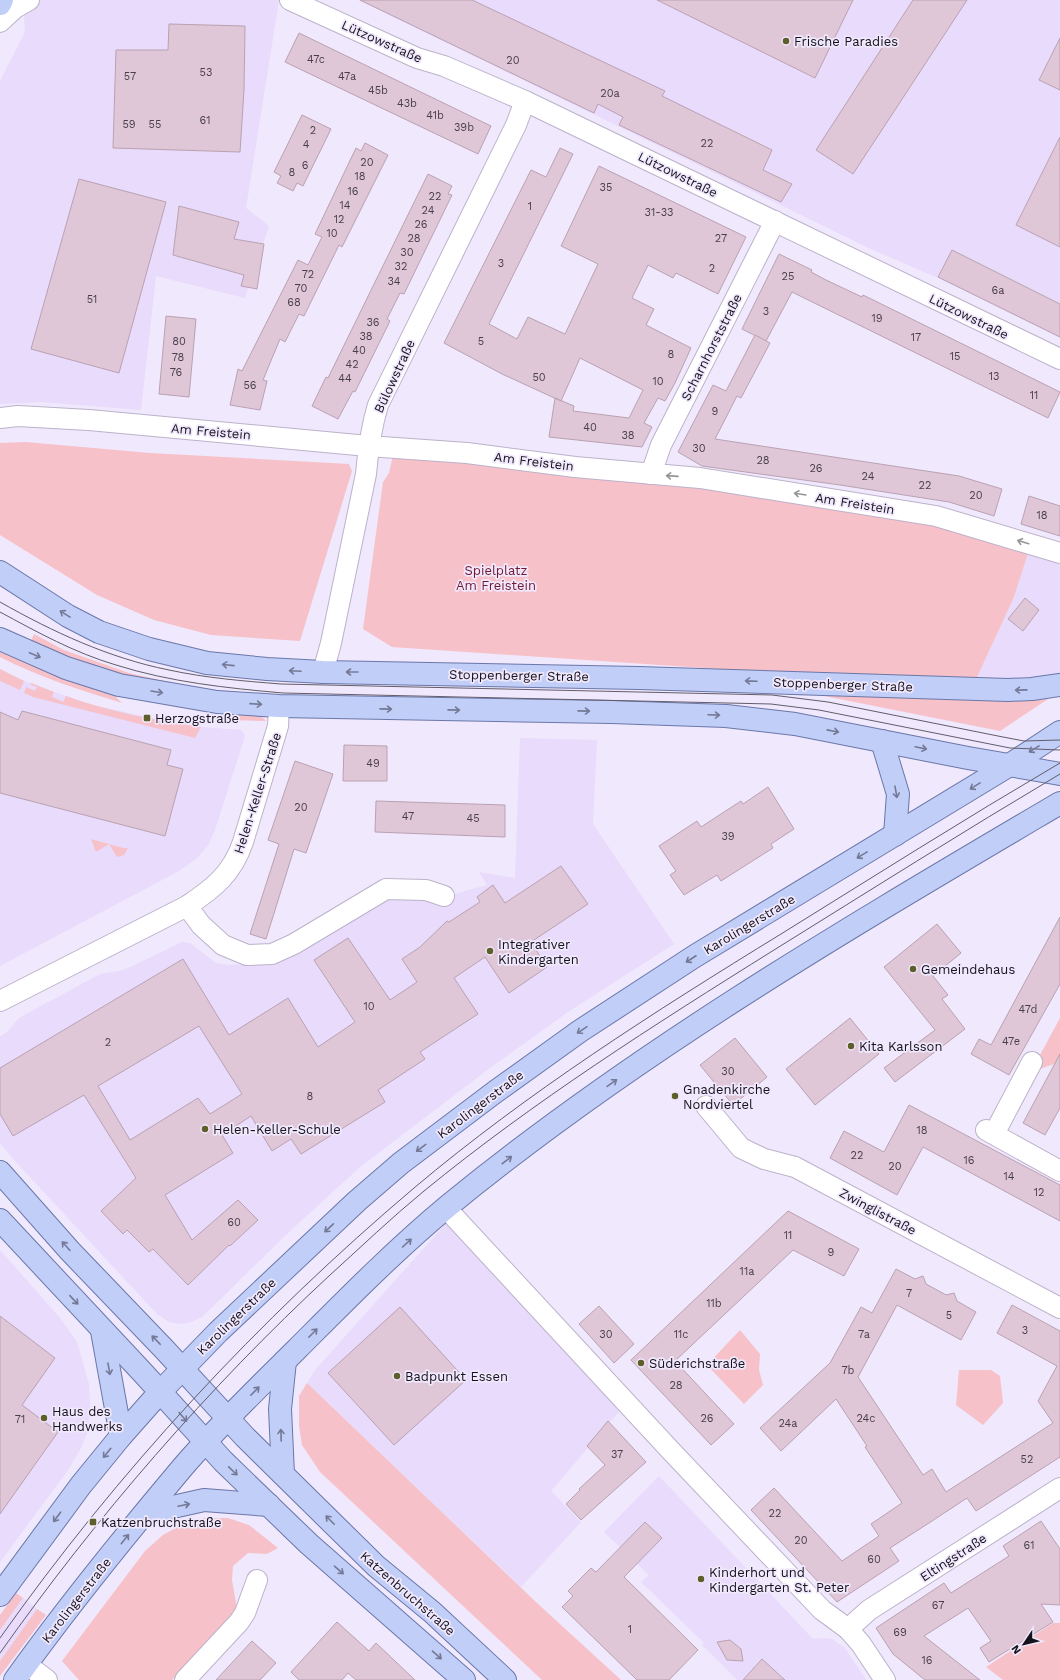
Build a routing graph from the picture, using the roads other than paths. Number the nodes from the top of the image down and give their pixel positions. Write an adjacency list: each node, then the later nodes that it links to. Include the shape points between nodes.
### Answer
1 (2, 0): 4 (main road)
2 (29, 0): 5 (street, via 14,8)
3 (290, 0): 6 (street, Lützowstraße, via 418,58 444,66)
4 (0, 4)
5 (0, 22)
6 (525, 101): 7 (street, Lützowstraße); 10 (street, Bülowstraße, via 516,125 378,405)
7 (775, 221): 8 (street, Lützowstraße); 11 (street, Scharnhorststraße, via 661,445)
8 (1060, 360)
9 (0, 418): 10 (street, Am Freistein, via 51,417)
10 (368, 446): 11 (street, Am Freistein, via 467,453); 15 (street, Bülowstraße, via 364,482)
11 (651, 474): 12 (street, Am Freistein, one-way to 11, via 936,516 700,478)
12 (1060, 553)
13 (0, 572): 15 (main road, Stoppenberger Straße, one-way to 13, via 207,663 149,649 99,632 68,616)
14 (0, 639): 17 (main road, one-way to 17, via 66,668 119,685 217,702)
15 (323, 672): 16 (main road, Stoppenberger Straße, one-way to 15, via 1008,690)
16 (1060, 685)
17 (279, 706): 19 (main road, one-way to 19, via 726,716 795,724); 25 (street, Helen-Keller-Straße, via 278,726 239,853 228,872 211,890)
18 (1060, 732): 20 (main road, Karolingerstraße, one-way to 20)
19 (882, 740): 20 (main road, one-way to 20); 23 (main road, one-way to 23, via 898,794)
20 (1008, 766): 21 (main road); 23 (main road, Karolingerstraße, one-way to 23)
21 (1060, 774)
22 (1060, 803): 31 (main road, Karolingerstraße, one-way to 22, via 532,1140 658,1050 819,947)
23 (895, 835): 36 (main road, Karolingerstraße, one-way to 36, via 695,956 580,1031 495,1092 401,1163 357,1201 218,1332)
24 (444, 896): 25 (street, via 426,890 386,889 294,944 272,954 247,955 223,946)
25 (186, 906): 26 (street, Helen-Keller-Straße)
26 (0, 1001)
27 (1032, 1062): 29 (street, via 990,1132)
28 (706, 1106): 33 (street, Zwinglistraße, via 740,1148 764,1159 795,1167)
29 (1060, 1170)
30 (0, 1172): 36 (main road, Katzenbruchstraße, one-way to 30, via 70,1251)
31 (446, 1208): 35 (main road, Karolingerstraße, one-way to 31, via 342,1304); 47 (street, via 822,1610)
32 (0, 1220): 34 (main road, one-way to 34)
33 (1060, 1308)
34 (102, 1331): 37 (main road); 39 (main road, one-way to 39)
35 (285, 1361): 38 (main road, Karolingerstraße, one-way to 35); 41 (main road, one-way to 35, via 280,1408)
36 (183, 1369): 37 (main road, Karolingerstraße); 38 (main road, Katzenbruchstraße)
37 (160, 1392): 39 (main road, Karolingerstraße); 40 (main road, one-way to 40)
38 (228, 1419): 40 (main road, Karolingerstraße); 41 (main road, Katzenbruchstraße)
39 (121, 1436): 46 (main road, Karolingerstraße, one-way to 46)
40 (205, 1443): 43 (main road, one-way to 43); 44 (main road, Karolingerstraße)
41 (283, 1474): 52 (main road, Katzenbruchstraße, one-way to 41, via 432,1612 376,1566)
42 (1060, 1488): 47 (street, Eltingstraße, via 869,1610)
43 (268, 1505): 44 (main road, one-way to 43, via 204,1500); 51 (main road, one-way to 51)
44 (146, 1513): 48 (main road, Karolingerstraße, one-way to 44)
45 (257, 1580): 50 (street, via 239,1622)
46 (0, 1595)
47 (848, 1629): 53 (street)
48 (20, 1672): 49 (street)
49 (47, 1680)
50 (186, 1680)
51 (464, 1680)
52 (505, 1680)
53 (885, 1680)

